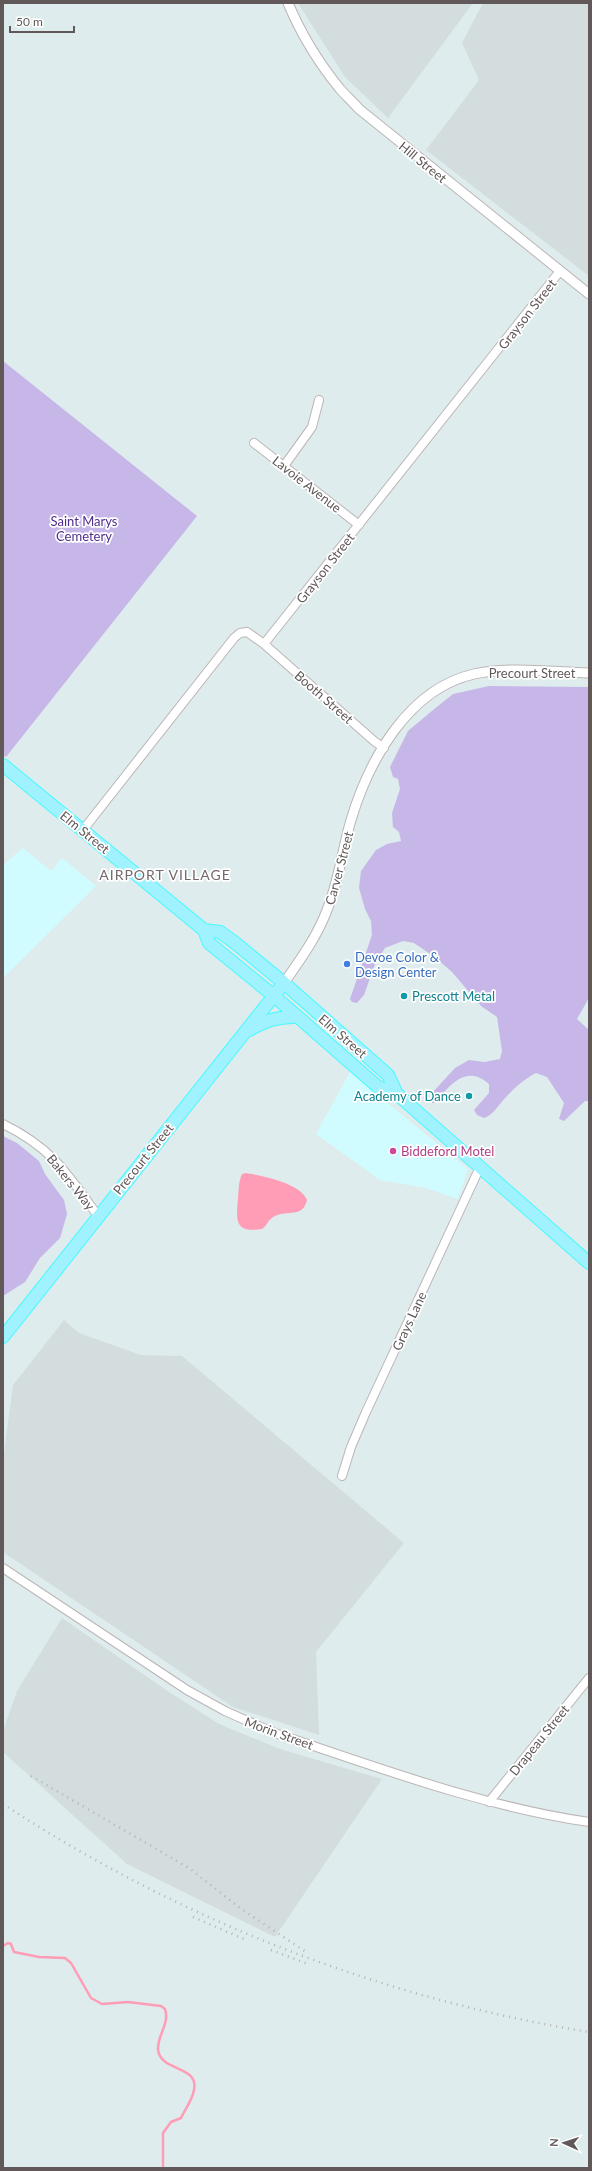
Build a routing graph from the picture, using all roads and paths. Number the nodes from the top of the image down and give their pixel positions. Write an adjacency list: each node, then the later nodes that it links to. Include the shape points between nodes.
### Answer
1 (288, 3): 2 (street, Hill Street, via 312,51 353,103 383,131)
2 (560, 271): 3 (street, Hill Street); 7 (street, Grayson Street)
3 (589, 294)
4 (319, 400): 6 (street, via 312,427)
5 (254, 443): 6 (street, Lavoie Avenue)
6 (284, 466): 7 (street, Lavoie Avenue)
7 (359, 525): 8 (street, Grayson Street)
8 (264, 644): 10 (street, Booth Street); 12 (street, via 247,632 240,633 234,638)
9 (589, 673): 10 (street, Precourt Street, via 499,671 462,677 443,685 420,701 402,721)
10 (384, 748): 14 (street, Carver Street, via 358,800 336,887 327,910 309,946)
11 (3, 765): 12 (main road, Elm Street)
12 (82, 830): 13 (main road, Elm Street)
13 (204, 930): 14 (main road, Elm Street, via 220,932); 15 (main road, Elm Street, via 209,943)
14 (284, 983): 15 (main road, Precourt Street); 18 (main road, Elm Street, via 388,1075)
15 (274, 996): 16 (main road, Elm Street); 17 (main road, Precourt Street)
16 (297, 1017): 17 (main road, via 271,1019); 18 (main road, Elm Street, via 378,1087)
17 (244, 1033): 21 (main road, Precourt Street)
18 (397, 1094): 20 (main road, Elm Street)
19 (3, 1124): 21 (street, Bakers Way, via 48,1152 60,1164)
20 (480, 1167): 22 (main road, Elm Street); 24 (street, Grays Lane, via 350,1447)
21 (98, 1216): 23 (main road, Precourt Street)
22 (589, 1263)
23 (3, 1337)
24 (342, 1476)
25 (3, 1568): 27 (street, Morin Street, via 187,1690 236,1717 272,1732)
26 (589, 1678): 27 (street, Drapeau Street)
27 (490, 1802): 28 (street, Morin Street, via 543,1815)
28 (589, 1822)

